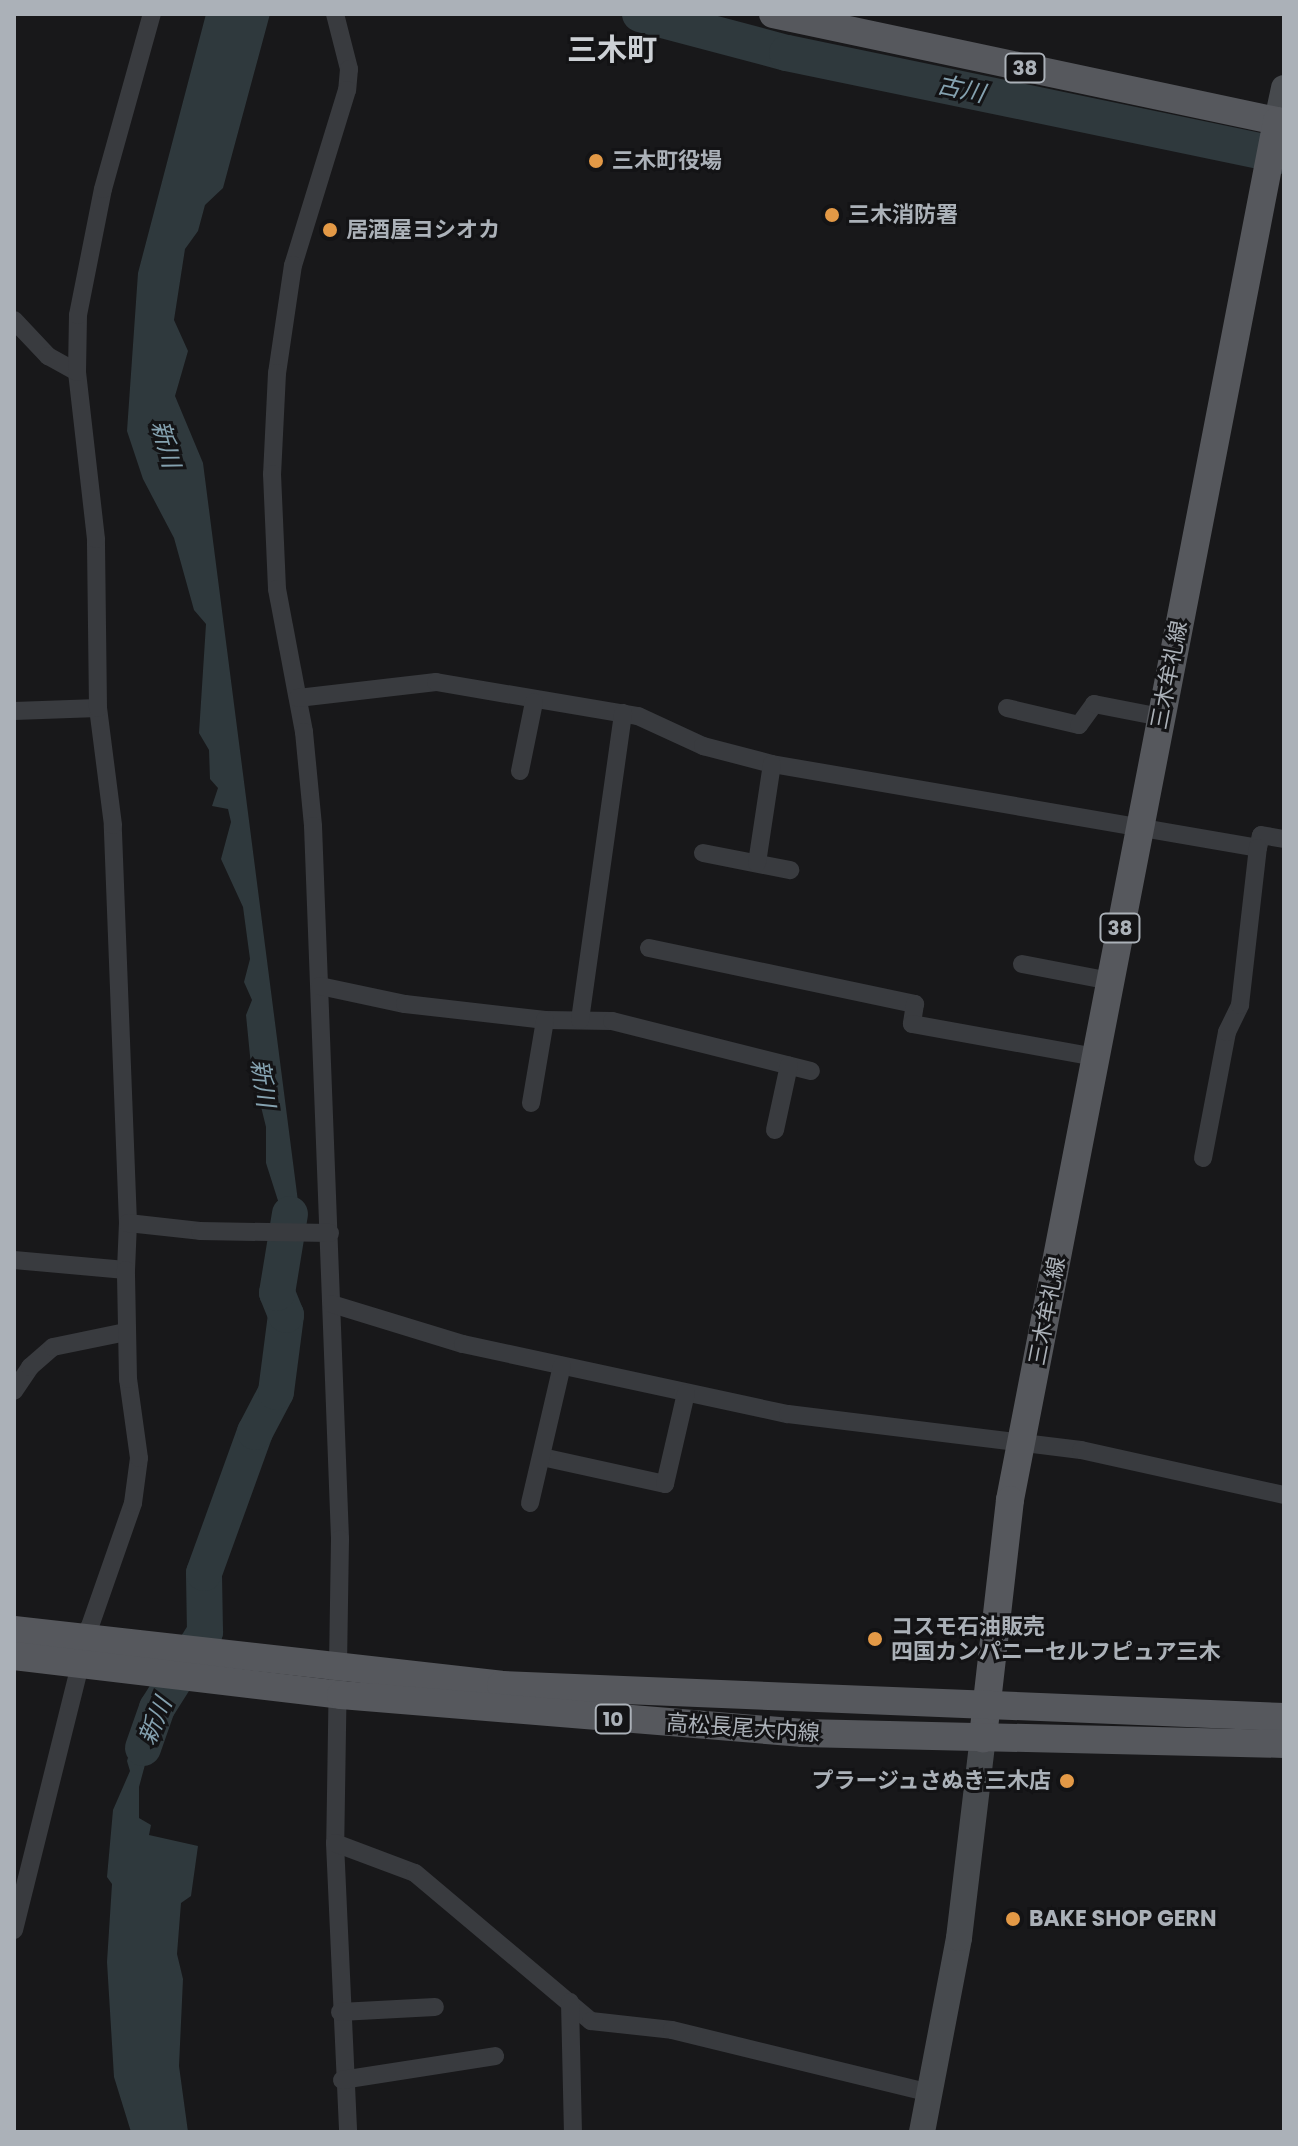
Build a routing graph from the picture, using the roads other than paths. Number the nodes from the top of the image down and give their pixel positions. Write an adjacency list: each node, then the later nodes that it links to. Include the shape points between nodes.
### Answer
1 (152, 14): 7 (street, via 103,189 78,315)
2 (335, 14): 8 (street, via 349,69 347,90 293,265 273,431 277,589)
3 (773, 14): 5 (main road, 38)
4 (1284, 88): 5 (street)
5 (1281, 122): 14 (main road, 三木牟礼線 / 38)
6 (14, 320): 7 (street, via 48,356)
7 (77, 372): 10 (street, via 96,539)
8 (298, 698): 9 (street, via 436,682); 26 (street, via 310,773)
9 (534, 702): 13 (street); 16 (street)
10 (98, 708): 12 (street); 35 (street, via 113,825)
11 (1007, 708): 14 (street, via 1079,725 1094,704)
12 (14, 711)
13 (623, 713): 15 (street, via 703,746); 28 (street)
14 (1161, 717): 17 (main road, 三木牟礼線 / 38)
15 (772, 764): 17 (street); 21 (street)
16 (520, 771)
17 (1140, 825): 19 (street); 25 (main road, 三木牟礼線 / 38)
18 (1284, 839): 19 (street, via 1261,835)
19 (1258, 848): 34 (street, via 1240,1005 1227,1032)
20 (703, 853): 21 (street)
21 (757, 863): 22 (street)
22 (790, 870)
23 (649, 948): 29 (street, via 915,1004 912,1024)
24 (1022, 964): 25 (street)
25 (1110, 981): 29 (main road, 三木牟礼線 / 38)
26 (320, 986): 27 (street, via 405,1004); 36 (street)
27 (545, 1020): 28 (street); 32 (street)
28 (580, 1020): 30 (street, via 612,1021)
29 (1096, 1057): 44 (main road, 三木牟礼線 / 38)
30 (789, 1065): 31 (street); 33 (street)
31 (811, 1071)
32 (531, 1103)
33 (775, 1130)
34 (1203, 1158)
35 (128, 1223): 36 (street, via 200,1231); 38 (street)
36 (330, 1233): 39 (street)
37 (14, 1260): 38 (street)
38 (126, 1270): 40 (street)
39 (332, 1304): 41 (street, via 463,1344); 51 (street)
40 (126, 1332): 42 (street, via 53,1347); 49 (street, via 139,1458 133,1503)
41 (562, 1366): 43 (street); 45 (street)
42 (14, 1391)
43 (686, 1393): 44 (street, via 788,1414); 45 (street, via 665,1484)
44 (1022, 1441): 46 (street); 52 (main road, 三木牟礼線 / 38)
45 (542, 1457): 47 (street)
46 (1284, 1495)
47 (530, 1503)
48 (14, 1630): 49 (main road, 高松長尾大内線 / 10)
49 (83, 1652): 50 (main road, 高松長尾大内線 / 10); 51 (main road, 高松長尾大内線 / 10); 57 (street)
50 (14, 1656)
51 (341, 1683): 52 (main road, 高松長尾大内線 / 10); 54 (main road, 高松長尾大内線 / 10, via 803,1733); 56 (street)
52 (987, 1708): 53 (main road, 高松長尾大内線 / 10); 54 (main road, 三木牟礼線 / 38)
53 (1284, 1717)
54 (983, 1738): 55 (main road, 高松長尾大内線 / 10); 63 (street, via 959,1938)
55 (1284, 1744)
56 (335, 1843): 58 (street, via 415,1873); 60 (street)
57 (14, 1930)
58 (570, 2002): 63 (street, via 591,2021 672,2030); 65 (street)
59 (435, 2007): 60 (street)
60 (340, 2012): 62 (street)
61 (495, 2056): 62 (street)
62 (342, 2080): 64 (street)
63 (930, 2093): 66 (street)
64 (348, 2132)
65 (573, 2132)
66 (922, 2132)

